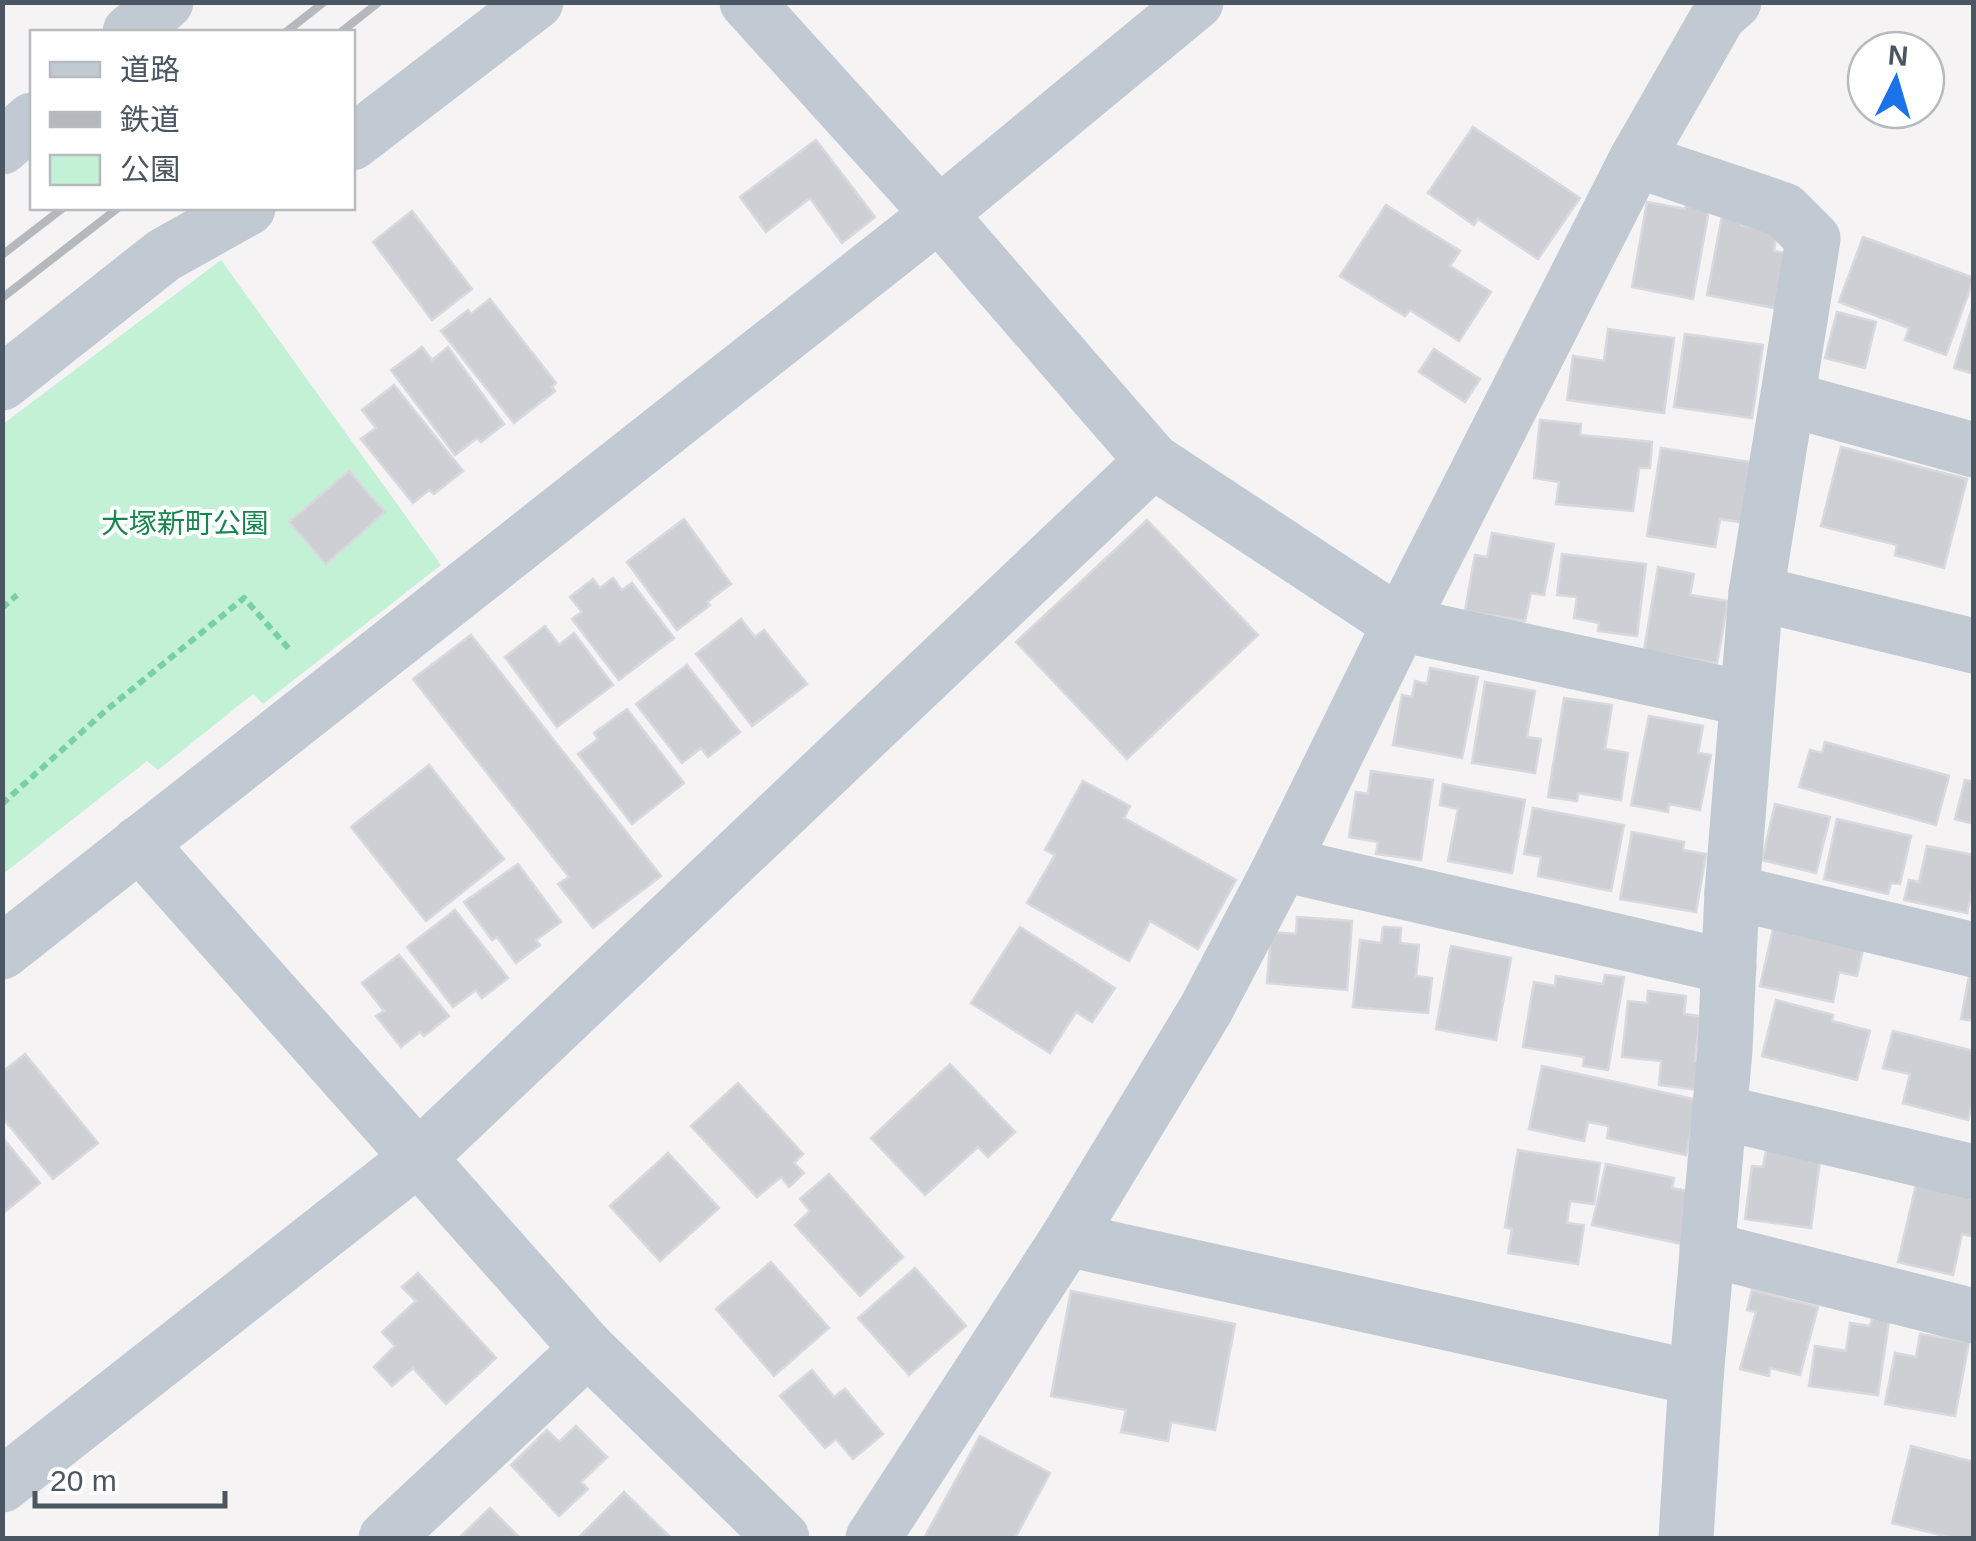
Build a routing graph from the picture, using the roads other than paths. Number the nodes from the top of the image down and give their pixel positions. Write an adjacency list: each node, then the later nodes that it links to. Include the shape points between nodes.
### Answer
1 (166, 2): 6 (street)
2 (536, 2): 8 (street)
3 (748, 2): 12 (street)
4 (1196, 2): 12 (street)
5 (1718, 7): 10 (street)
6 (132, 30)
7 (30, 122): 9 (street)
8 (355, 141)
9 (2, 146)
10 (1636, 160): 14 (street, via 1784,210 1813,239); 18 (street)
11 (244, 210): 13 (street, via 164,255)
12 (939, 214): 16 (street); 21 (street)
13 (2, 383)
14 (1788, 399): 15 (street); 17 (street)
15 (1974, 450)
16 (1153, 461): 18 (street); 28 (street)
17 (1756, 593): 19 (street); 20 (street)
18 (1400, 624): 20 (street); 22 (street)
19 (1974, 646)
20 (1747, 699): 23 (street)
21 (140, 844): 25 (street); 28 (street)
22 (1282, 864): 26 (street); 30 (street, via 1206,1008)
23 (1732, 892): 24 (street); 26 (street)
24 (1974, 950)
25 (2, 952)
26 (1729, 966): 27 (street)
27 (1720, 1112): 29 (street); 31 (street)
28 (417, 1159): 33 (street); 35 (street)
29 (1974, 1172)
30 (1066, 1239): 34 (street); 38 (street)
31 (1707, 1249): 32 (street); 34 (street)
32 (1974, 1316)
33 (588, 1350): 36 (street); 37 (street)
34 (1696, 1378): 39 (street)
35 (2, 1486)
36 (386, 1538)
37 (782, 1538)
38 (873, 1538)
39 (1686, 1538)

